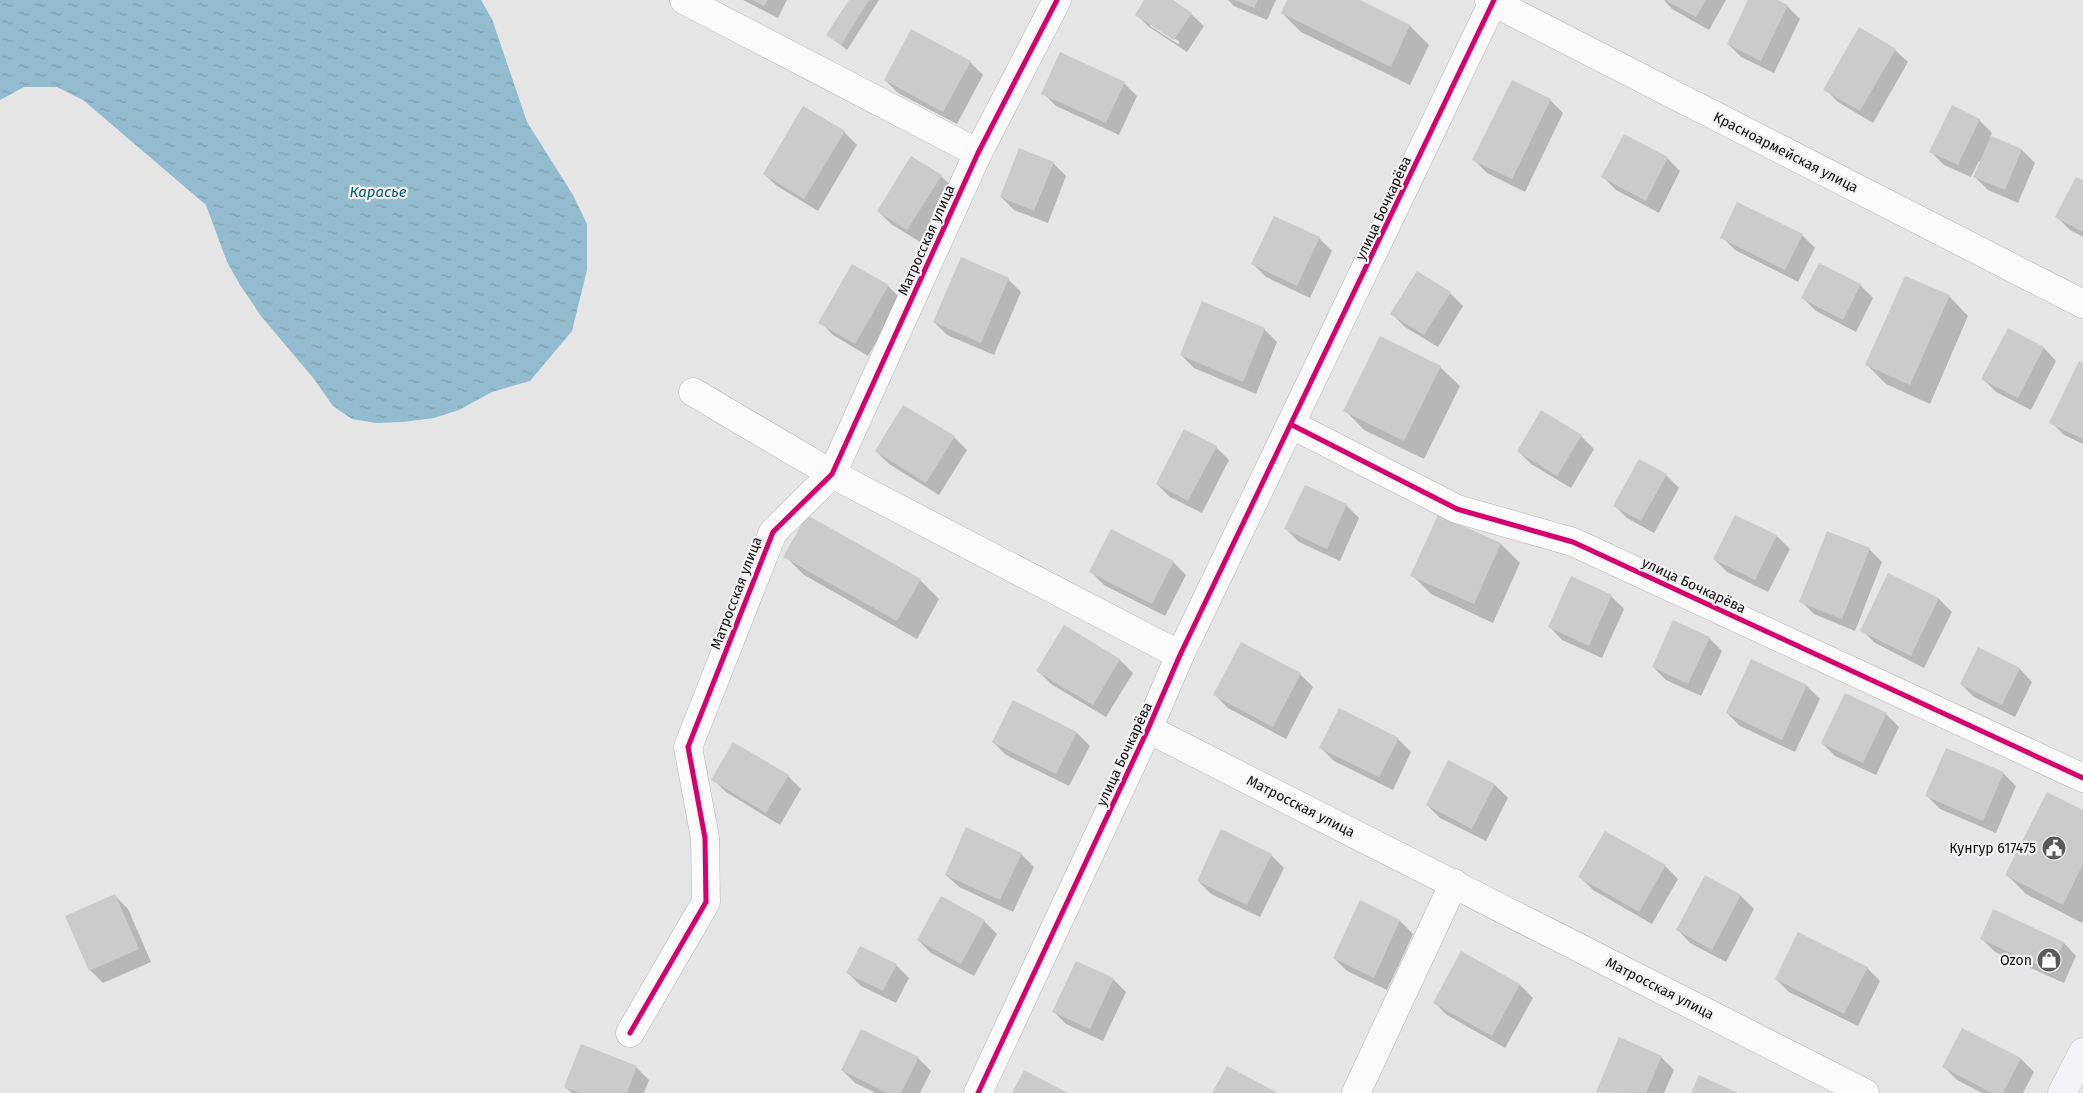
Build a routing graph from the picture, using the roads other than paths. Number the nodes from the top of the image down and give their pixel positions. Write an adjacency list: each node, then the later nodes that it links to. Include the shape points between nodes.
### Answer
1 (684, 0): 4 (street)
2 (1057, 0): 4 (street, Матросская улица)
3 (1492, 1): 5 (street, Красноармейская улица); 7 (street, улица Бочкарёва)
4 (978, 153): 8 (street, Матросская улица)
5 (2083, 304)
6 (693, 392): 8 (street)
7 (1292, 425): 9 (street, улица Бочкарёва); 11 (street, улица Бочкарёва, via 1457,509 1573,542)
8 (832, 474): 9 (street); 13 (street, Матросская улица, via 773,532 688,747 705,838 706,902)
9 (1180, 655): 10 (street, улица Бочкарёва)
10 (1148, 730): 12 (street, Матросская улица); 15 (street, улица Бочкарёва)
11 (2083, 778)
12 (1454, 883): 16 (street); 17 (street, Матросская улица)
13 (630, 1033)
14 (2083, 1052): 18 (main road)
15 (978, 1093)
16 (1356, 1093)
17 (1866, 1093)
18 (2062, 1093)

